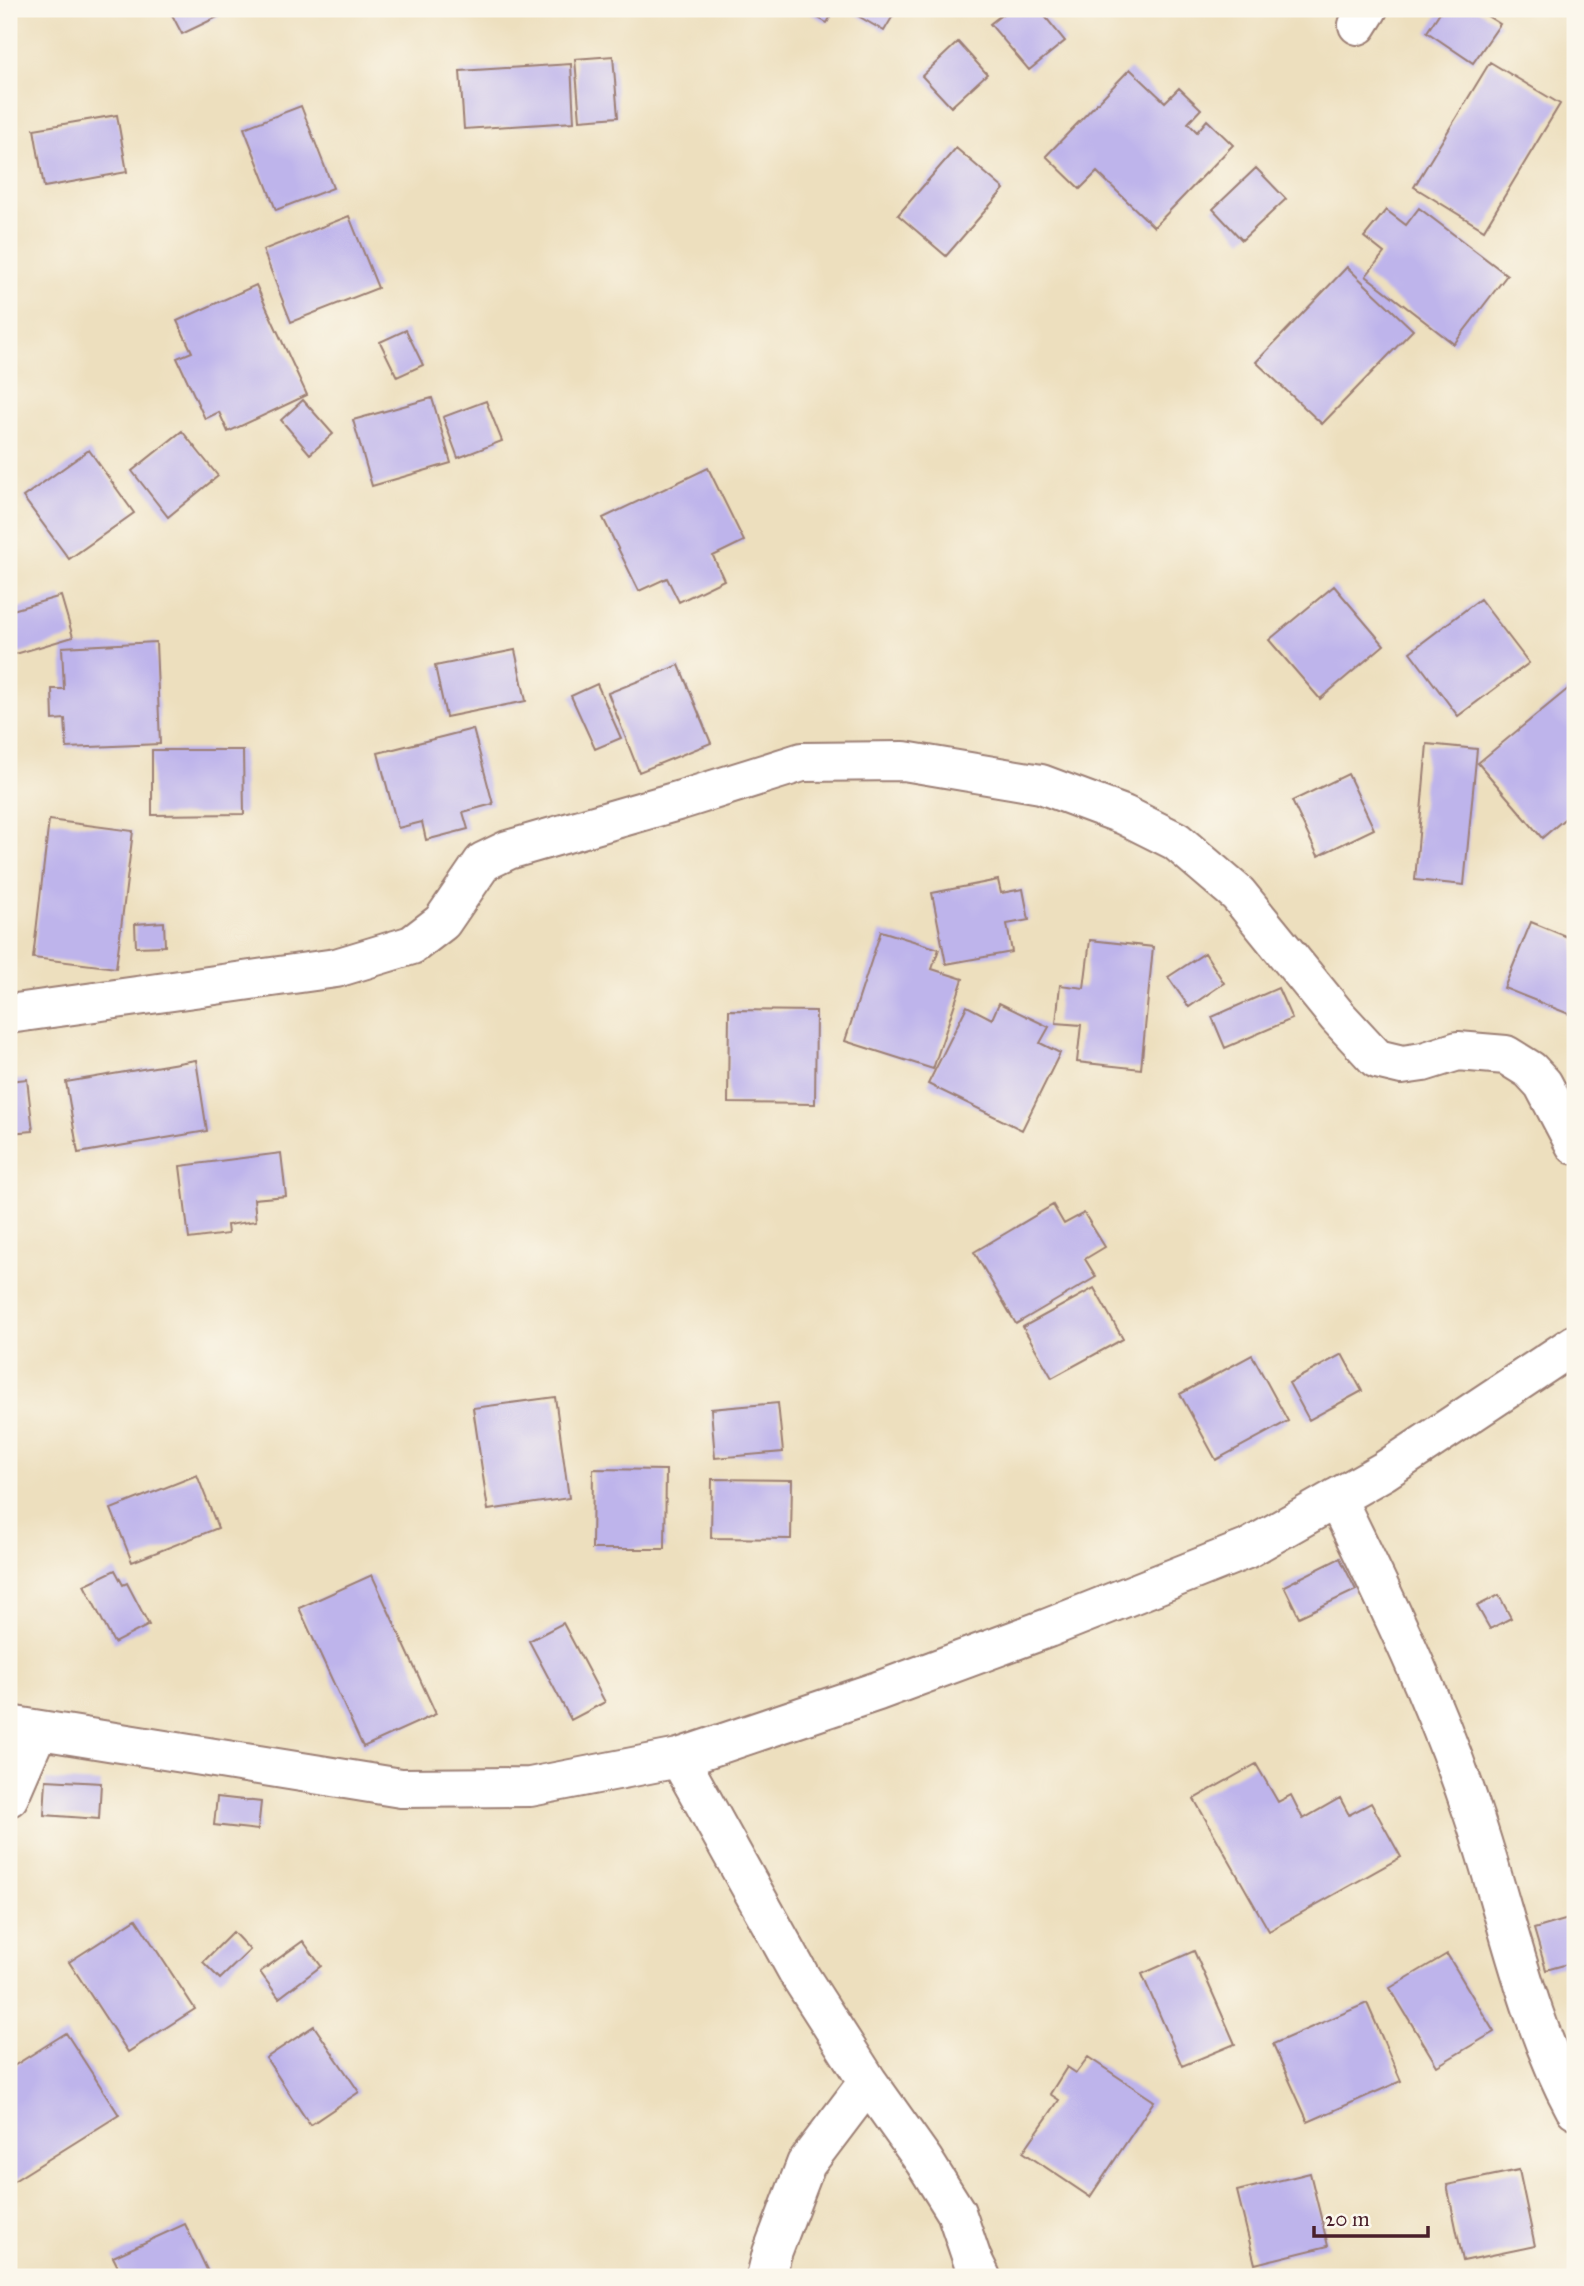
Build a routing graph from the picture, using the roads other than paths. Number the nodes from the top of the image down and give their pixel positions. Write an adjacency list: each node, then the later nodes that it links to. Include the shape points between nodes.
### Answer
1 (9, 1014): 2 (street, via 336,968 412,945 442,922 484,862 508,850 803,762 904,761 1041,784 1124,815 1176,841 1238,894 1377,1059 1402,1065 1458,1051 1506,1055 1530,1069 1543,1084)
2 (1575, 1144)
3 (1575, 1344): 4 (street)
4 (1336, 1498): 6 (street, via 1247,1549 878,1691); 9 (street, via 1388,1604 1444,1738 1481,1836 1531,2007)
5 (23, 1728): 6 (street, via 401,1788 530,1787); 7 (street)
6 (680, 1758): 8 (street, via 800,1976)
7 (9, 1797)
8 (868, 2082): 10 (street, via 806,2164); 11 (street, via 956,2212)
9 (1575, 2109)
10 (766, 2277)
11 (981, 2277)

